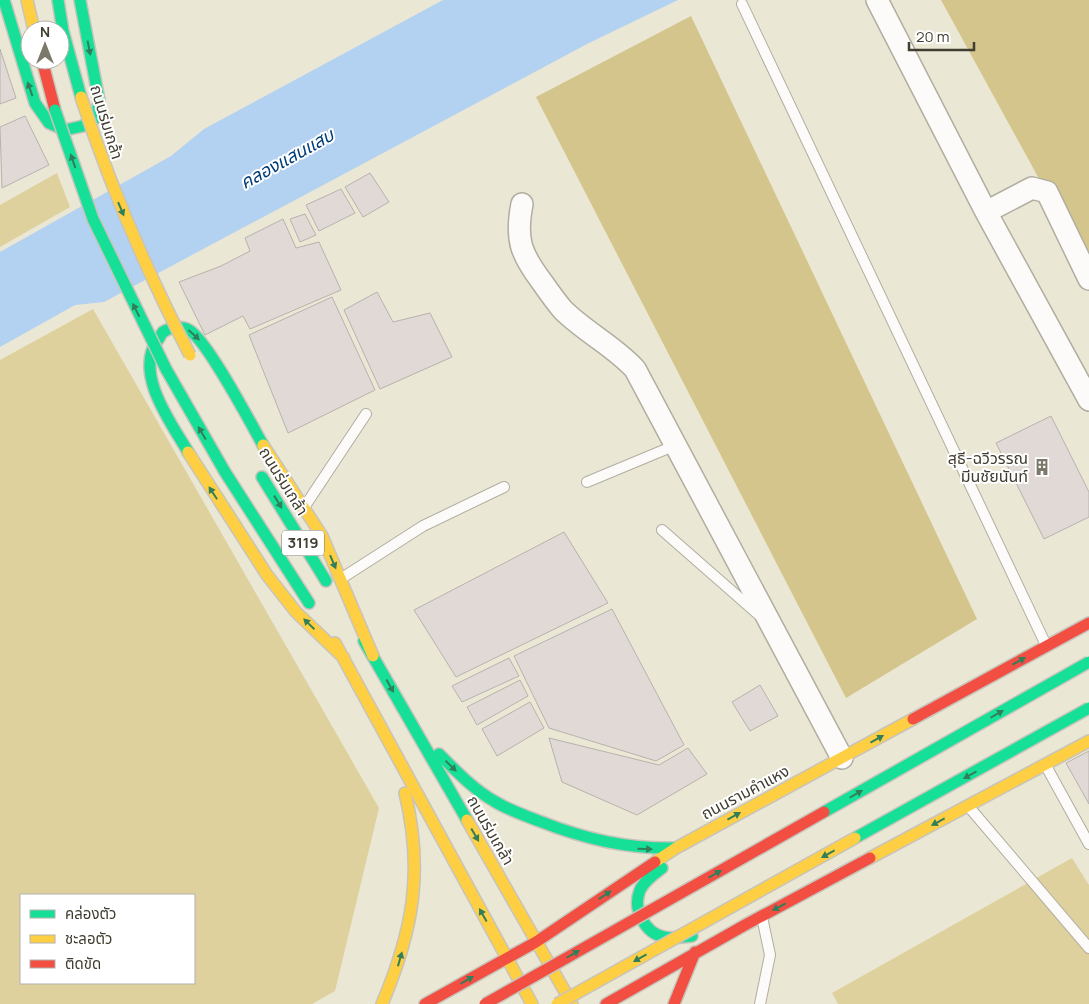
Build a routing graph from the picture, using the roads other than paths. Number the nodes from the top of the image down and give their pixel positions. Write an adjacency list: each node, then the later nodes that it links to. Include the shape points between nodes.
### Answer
1 (4, 0): 4 (main road, one-way to 1, via 99,100 97,117 83,126 65,130 49,124 35,103)
2 (26, 0): 7 (main road)
3 (58, 0): 12 (main road, ถนนร่มเกล้า, one-way to 12, bridge, via 63,32 103,166 164,308)
4 (80, 0)
5 (877, 0): 10 (street)
6 (742, 4): 24 (lane)
7 (31, 20)
8 (45, 70): 26 (main road, 3119, one-way to 8, bridge, via 221,464 166,369 93,219)
9 (522, 204): 15 (street, via 518,222 525,259 564,311 635,369)
10 (986, 212): 11 (street, via 1032,188 1046,192); 13 (street)
11 (1089, 279)
12 (192, 359)
13 (1089, 400)
14 (366, 414): 19 (lane)
15 (676, 445): 17 (lane); 23 (street)
16 (255, 466): 25 (main road, ถนนร่มเกล้า / 3119, one-way to 25)
17 (587, 482)
18 (504, 487): 21 (lane, via 423,526)
19 (304, 507): 21 (main road, one-way to 21, via 322,536); 26 (main road, one-way to 19, via 296,612 268,575 211,490 164,411 148,365 152,348 163,332 178,327 189,330 204,345 267,452)
20 (662, 530): 23 (lane)
21 (341, 579): 25 (main road)
22 (1089, 623): 24 (main road, ถนนรามคำแหง)
23 (771, 625): 32 (street)
24 (1046, 646): 32 (main road, ถนนรามคำแหง, one-way to 24)
25 (373, 656): 29 (main road, ถนนร่มเกล้า / 3119, one-way to 29)
26 (344, 658): 31 (main road, 3119)
27 (1089, 662): 46 (main road, one-way to 27, bridge)
28 (1089, 708): 48 (main road, one-way to 48, bridge)
29 (416, 732): 37 (main road, one-way to 37, via 488,798 517,813 589,841 644,850); 40 (main road, ถนนร่มเกล้า / 3119, one-way to 40)
30 (1089, 741): 33 (main road)
31 (390, 744): 43 (main road, 3119, one-way to 31); 44 (main road, one-way to 31, via 407,936 417,859 412,820)
32 (842, 758): 35 (main road, ถนนรามคำแหง, one-way to 32)
33 (1046, 765): 34 (main road); 36 (lane)
34 (968, 806): 38 (main road, one-way to 38); 41 (lane)
35 (714, 827): 37 (main road, ถนนรามคำแหง); 39 (main road, via 648,880 639,892 638,913 648,928 662,937 680,938)
36 (1089, 844)
37 (676, 848): 40 (main road, ถนนรามคำแหง, one-way to 37)
38 (762, 916): 39 (main road); 52 (lane, via 770,955)
39 (745, 925): 42 (main road)
40 (536, 942): 43 (main road, ถนนรามคำแหง); 49 (main road, ถนนร่มเกล้า / 3119)
41 (1089, 948)
42 (695, 952): 50 (main road); 51 (main road)
43 (506, 958): 45 (main road, ถนนรามคำแหง, one-way to 43); 47 (main road, 3119)
44 (382, 1004)
45 (425, 1004)
46 (485, 1004)
47 (532, 1004)
48 (558, 1004)
49 (572, 1004)
50 (606, 1004)
51 (674, 1004)
52 (760, 1004)

